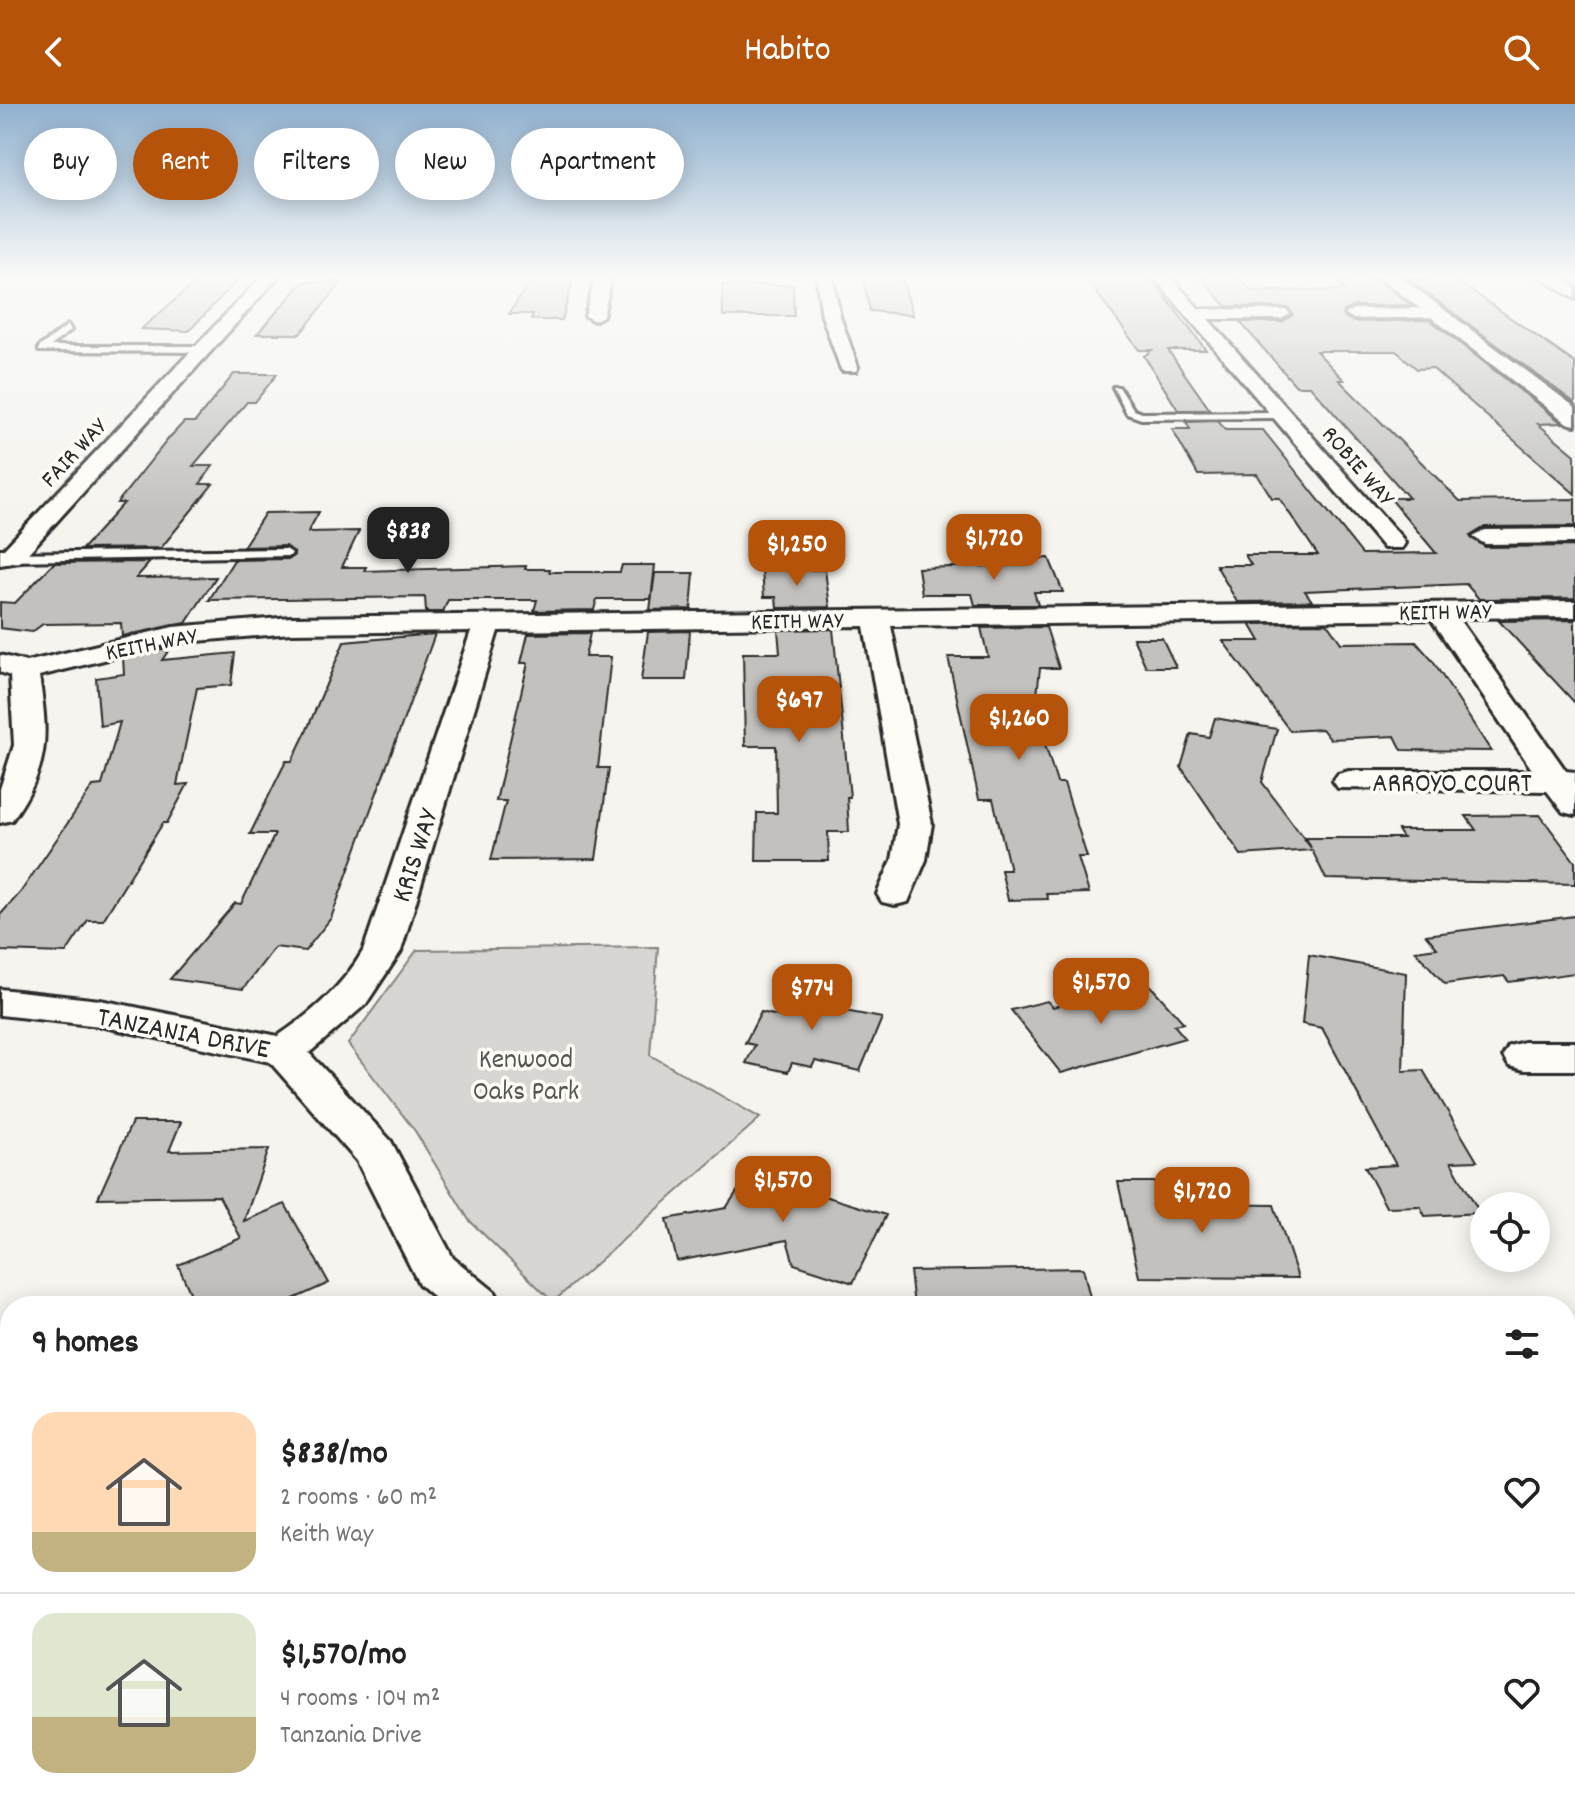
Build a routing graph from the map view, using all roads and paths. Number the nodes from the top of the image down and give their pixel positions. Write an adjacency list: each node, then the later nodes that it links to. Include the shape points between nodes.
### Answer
1 (198, 356): 13 (street, FAIR WAY)
2 (845, 356): 5 (street)
3 (1230, 356): 7 (street, ROBIE WAY)
4 (1492, 356): 8 (street)
5 (849, 367)
6 (1116, 389): 7 (lane, via 1130,412 1141,416)
7 (1281, 415): 11 (street, ROBIE WAY)
8 (1575, 418)
9 (1575, 536): 10 (street)
10 (1485, 537)
11 (1393, 543)
12 (286, 553): 13 (lane)
13 (6, 557)
14 (1575, 609): 15 (street, KEITH WAY)
15 (1439, 611): 16 (street, KEITH WAY); 20 (street)
16 (876, 619): 17 (street, KEITH WAY); 22 (street, via 915,824 909,860)
17 (487, 623): 18 (street, KEITH WAY, via 291,625 173,635); 24 (street, KRIS WAY, via 382,951 357,992 322,1027)
18 (12, 666): 21 (street, via 32,733 20,788)
19 (1349, 781): 20 (street, ARROYO COURT)
20 (1568, 789)
21 (0, 813)
22 (895, 894)
23 (0, 1002): 24 (street, TANZANIA DRIVE, via 100,1013)
24 (284, 1051): 27 (street, TANZANIA DRIVE, via 375,1152 436,1271)
25 (1524, 1056): 26 (street)
26 (1575, 1056)
27 (466, 1296)

